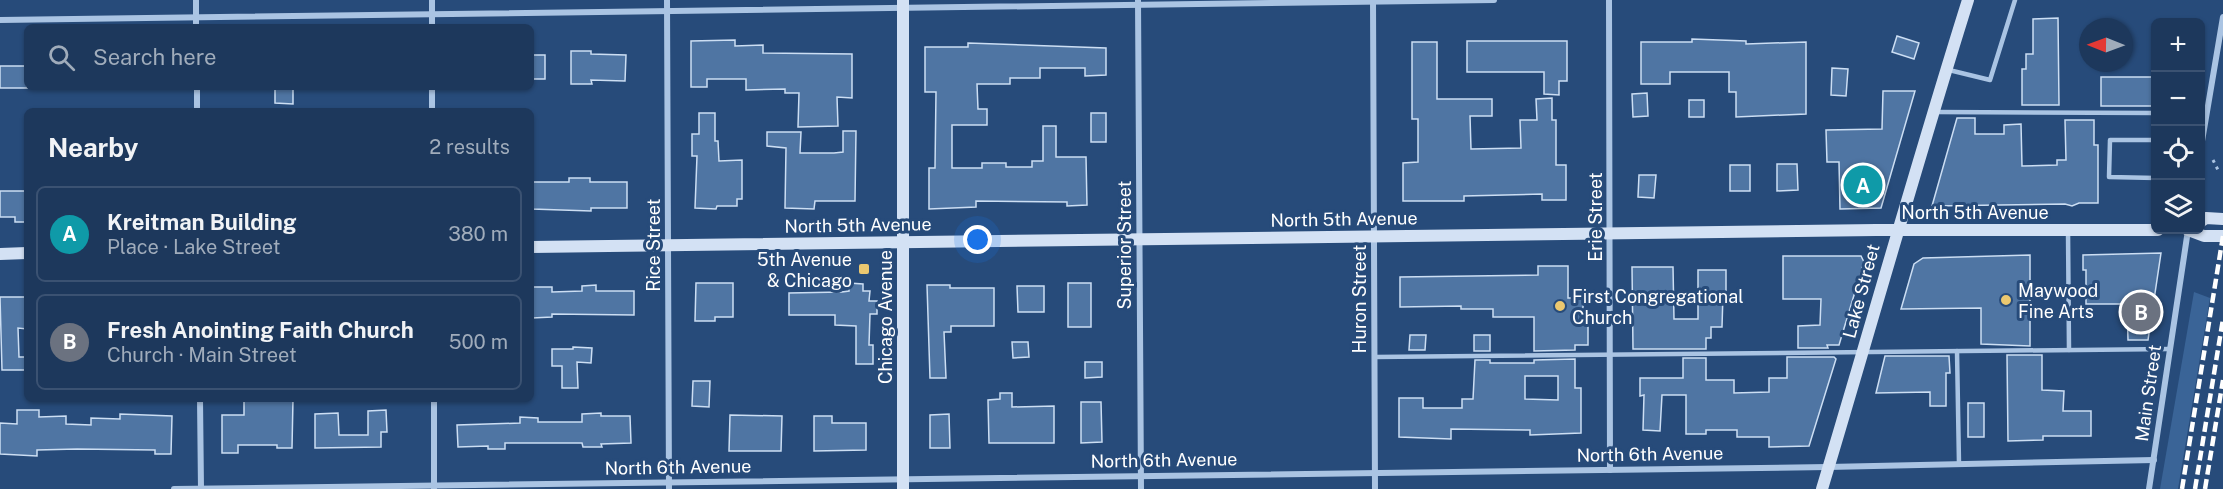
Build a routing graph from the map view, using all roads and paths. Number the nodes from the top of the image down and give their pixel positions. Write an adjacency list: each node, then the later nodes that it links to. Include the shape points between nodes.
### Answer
1 (196, 0): 13 (street)
2 (432, 0): 12 (street)
3 (667, 0): 11 (street, Rice Street)
4 (1494, 0): 8 (street)
5 (1609, 0): 35 (street, Erie Street)
6 (1968, 0): 18 (street, Lake Street)
7 (2014, 0): 18 (lane, via 1990,80)
8 (1373, 1): 9 (street); 38 (street, Huron Street)
9 (1138, 3): 10 (street); 40 (street, Superior Street)
10 (903, 4): 11 (street); 41 (street, Chicago Avenue)
11 (667, 12): 12 (street); 42 (street, Rice Street)
12 (432, 15): 13 (street); 17 (street)
13 (196, 17): 15 (street); 16 (street)
14 (2223, 17): 23 (street)
15 (0, 20)
16 (196, 24)
17 (432, 24)
18 (1946, 69): 24 (street, Lake Street)
19 (197, 90): 21 (street)
20 (432, 90): 22 (street)
21 (197, 108)
22 (432, 108)
23 (2205, 108)
24 (1932, 112): 25 (lane); 32 (street, Lake Street)
25 (2151, 112)
26 (2151, 140): 29 (lane, via 2110,140 2109,177)
27 (2213, 160): 28 (path)
28 (2219, 172)
29 (2151, 178)
30 (2205, 219): 31 (street)
31 (2223, 219)
32 (1897, 230): 33 (street, North 5th Avenue); 35 (street, North 5th Avenue); 49 (street, Lake Street)
33 (2068, 230): 34 (street, North 5th Avenue); 47 (lane)
34 (2151, 230)
35 (1610, 234): 38 (street, North 5th Avenue); 50 (street, Erie Street)
36 (2187, 234): 46 (street, Main Street)
37 (2199, 234): 39 (street)
38 (1374, 236): 40 (street, North 5th Avenue); 51 (street, Huron Street)
39 (2223, 236)
40 (1139, 240): 41 (street, North 5th Avenue); 59 (street, Superior Street)
41 (903, 242): 42 (street, North 5th Avenue); 60 (street, Chicago Avenue)
42 (668, 245): 43 (street, North 5th Avenue); 61 (street, Rice Street)
43 (534, 247)
44 (24, 253): 45 (street)
45 (0, 254)
46 (2170, 349): 47 (lane); 54 (street, Main Street)
47 (2069, 350): 48 (lane)
48 (1957, 351): 49 (lane); 55 (lane)
49 (1864, 352): 50 (lane); 56 (street, Lake Street)
50 (1610, 355): 51 (lane); 57 (street, Erie Street)
51 (1375, 357): 58 (street, Huron Street)
52 (200, 402): 64 (street)
53 (434, 402): 62 (street)
54 (2154, 460): 55 (street, North 6th Avenue); 68 (street, Main Street)
55 (1959, 464): 56 (street, North 6th Avenue)
56 (1828, 467): 57 (street, North 6th Avenue); 67 (street, Lake Street)
57 (1610, 470): 58 (street, North 6th Avenue)
58 (1375, 472): 59 (street, North 6th Avenue); 66 (street, Huron Street)
59 (1140, 476): 60 (street, North 6th Avenue); 65 (street, Superior Street)
60 (903, 484): 61 (street, North 6th Avenue)
61 (669, 486): 62 (street, North 6th Avenue)
62 (434, 487): 64 (street, North 6th Avenue)
63 (174, 489): 64 (street, North 6th Avenue)
64 (201, 489)
65 (1141, 489)
66 (1375, 489)
67 (1822, 489)
68 (2148, 489)

